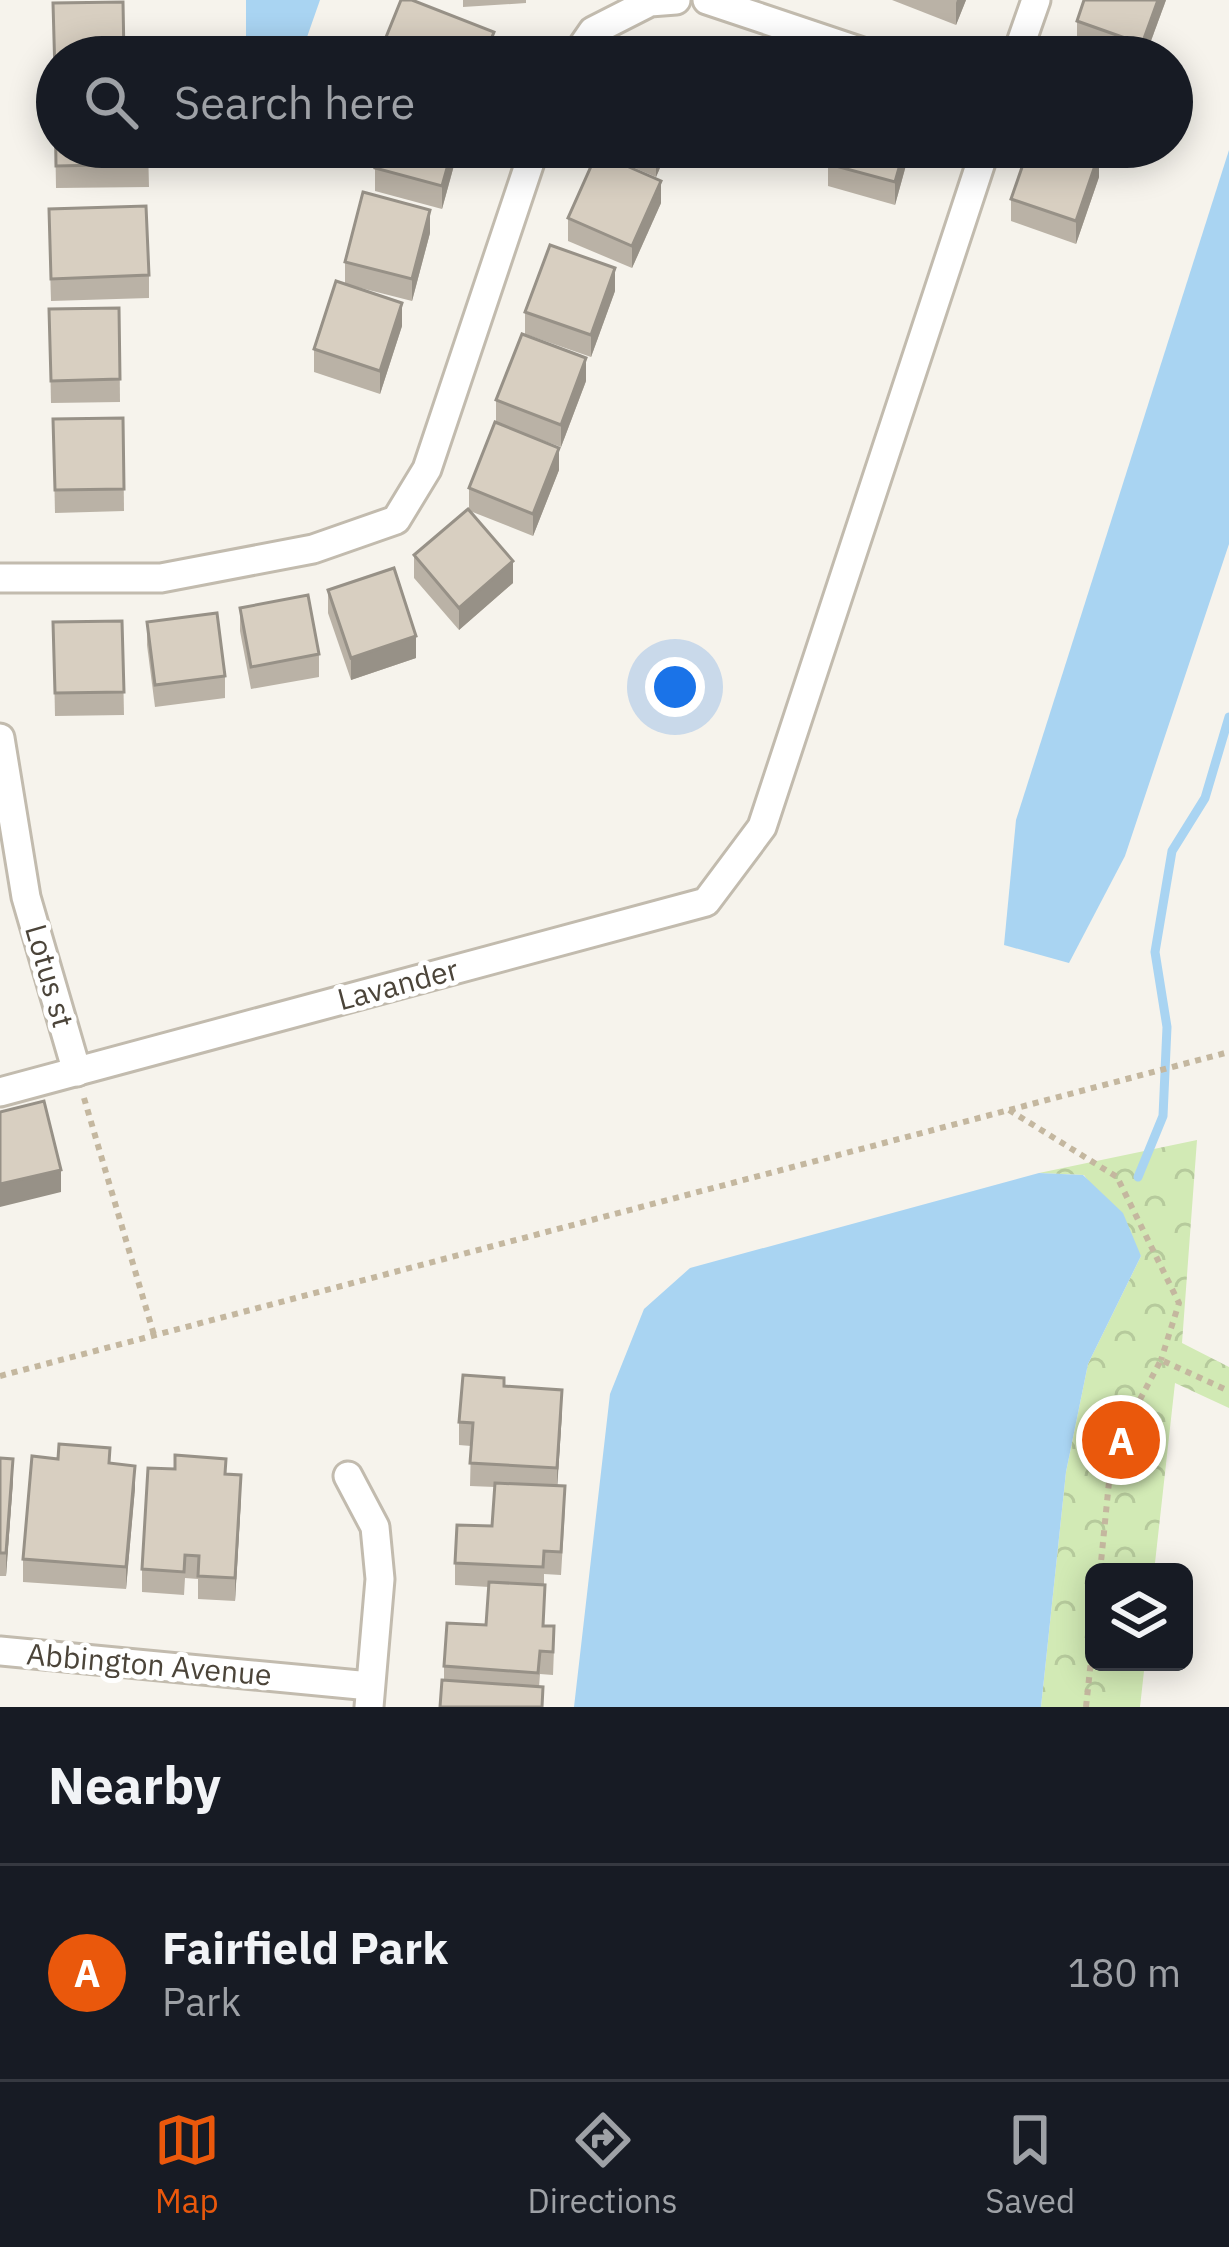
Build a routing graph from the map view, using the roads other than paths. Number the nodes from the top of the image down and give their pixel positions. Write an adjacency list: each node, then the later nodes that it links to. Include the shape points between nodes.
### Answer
1 (676, 0): 4 (street)
2 (707, 0): 6 (street)
3 (1036, 0): 7 (street)
4 (639, 3): 5 (street)
5 (590, 36)
6 (814, 36)
7 (1023, 36)
8 (528, 168): 10 (street, via 427,469 396,520 313,549 161,578)
9 (979, 168): 12 (street, Lavander, via 761,827 706,902)
10 (0, 578)
11 (0, 738): 12 (street, Lotus st, via 26,897)
12 (76, 1072): 13 (street, Lavander)
13 (0, 1092)
14 (348, 1477): 16 (street, via 375,1527 380,1579)
15 (0, 1651): 16 (street, Abbington Avenue)
16 (369, 1697)

